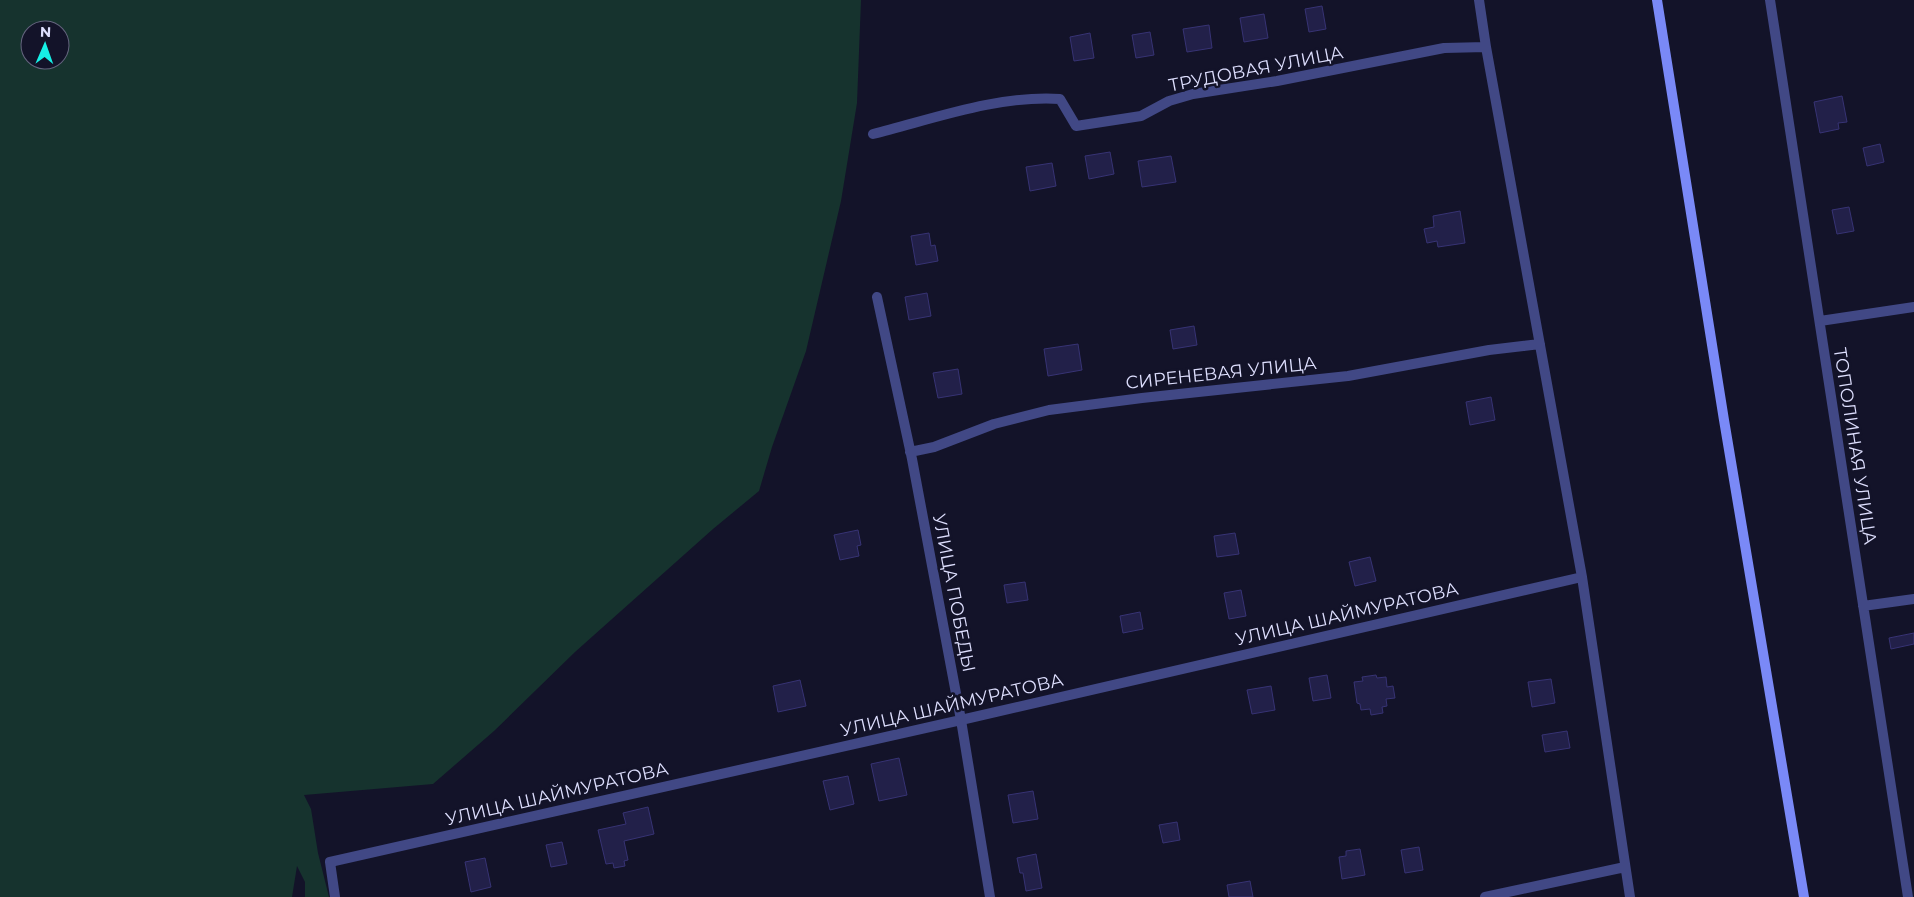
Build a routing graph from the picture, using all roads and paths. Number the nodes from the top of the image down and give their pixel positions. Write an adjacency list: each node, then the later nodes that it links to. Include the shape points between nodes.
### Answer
1 (1479, 0): 4 (street)
2 (1657, 0): 20 (main road)
3 (1770, 0): 8 (street, ТОПОЛИНАЯ УЛИЦА)
4 (1486, 46): 5 (street, ТРУДОВАЯ УЛИЦА, via 1444,48 1193,94 1169,101 1142,116 1076,126 1060,99 1037,98 1003,101); 9 (street)
5 (873, 134)
6 (877, 297): 10 (street, УЛИЦА ПОБЕДЫ)
7 (1914, 307): 8 (street)
8 (1820, 321): 13 (street, ТОПОЛИНАЯ УЛИЦА)
9 (1540, 344): 10 (street, СИРЕНЕВАЯ УЛИЦА, via 1348,376 1049,410 994,424 934,447); 11 (street)
10 (910, 452): 14 (street, УЛИЦА ПОБЕДЫ)
11 (1582, 577): 14 (street, УЛИЦА ШАЙМУРАТОВА); 15 (street)
12 (1914, 599): 13 (street)
13 (1863, 606): 21 (street, ТОПОЛИНАЯ УЛИЦА)
14 (961, 720): 16 (street, УЛИЦА ШАЙМУРАТОВА, via 330,862); 17 (street, УЛИЦА ПОБЕДЫ)
15 (1625, 867): 18 (street); 19 (street)
16 (335, 897)
17 (990, 897)
18 (1485, 897)
19 (1630, 897)
20 (1804, 897)
21 (1908, 897)

